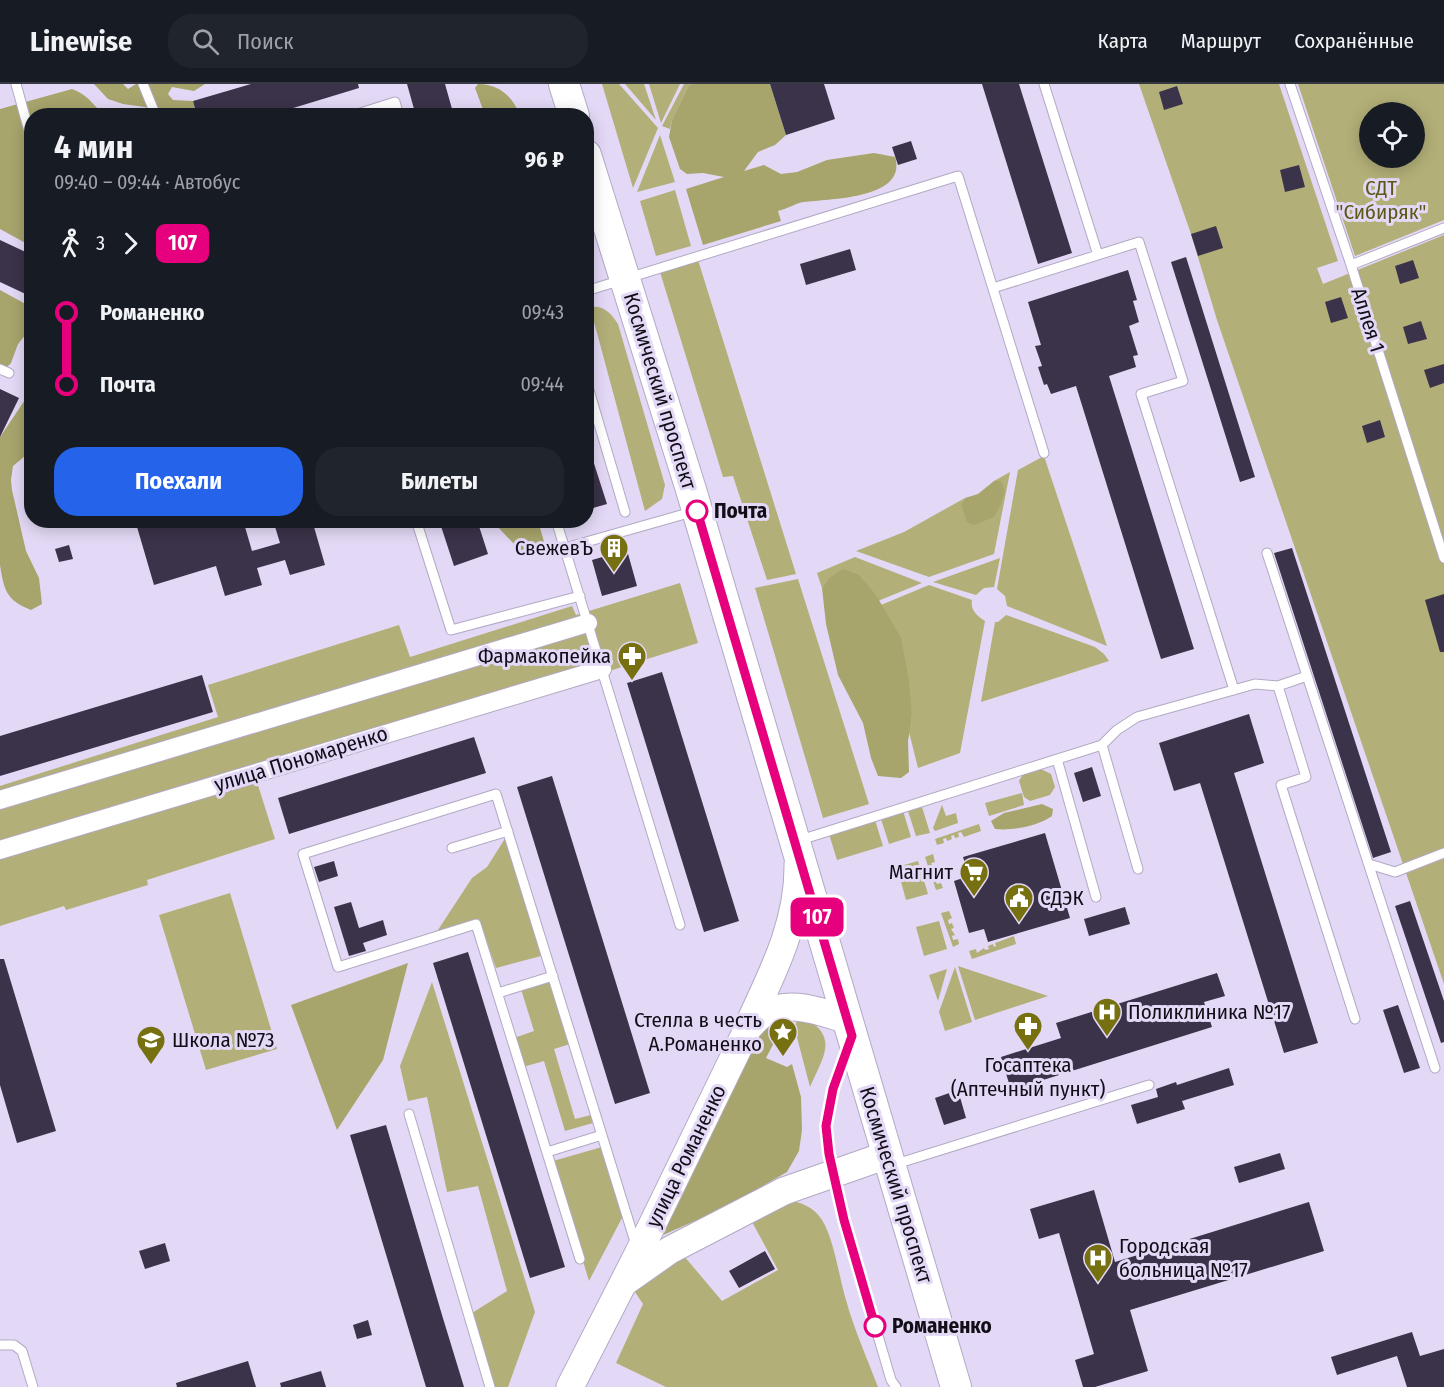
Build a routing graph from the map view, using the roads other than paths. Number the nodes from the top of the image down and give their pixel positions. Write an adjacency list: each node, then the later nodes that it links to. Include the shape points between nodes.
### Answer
1 (16, 84): 10 (lane)
2 (143, 84): 6 (lane)
3 (564, 84): 9 (main road)
4 (1044, 84): 13 (lane)
5 (1290, 84): 14 (lane, Аллея 1)
6 (153, 108)
7 (376, 108): 8 (lane, via 395,102)
8 (397, 108)
9 (572, 108)
10 (24, 113)
11 (594, 180): 15 (main road, Космический проспект)
12 (1444, 228): 14 (lane)
13 (1098, 255): 16 (lane); 32 (lane, via 1139,242 1183,381 1141,394)
14 (1351, 265): 26 (lane, Аллея 1)
15 (626, 279): 16 (lane, via 958,176); 17 (lane); 20 (main road, Космический проспект)
16 (993, 288): 19 (lane)
17 (594, 289)
18 (594, 407): 21 (lane)
19 (1044, 453)
20 (697, 511): 24 (lane); 37 (main road, Космический проспект)
21 (625, 512)
22 (419, 528): 27 (lane, via 451,630)
23 (558, 528): 24 (lane)
24 (564, 549): 27 (lane)
25 (1267, 552): 30 (lane)
26 (1444, 558)
27 (580, 596): 28 (lane)
28 (588, 623): 29 (lane); 35 (street)
29 (602, 669): 39 (street, улица Пономаренко); 44 (lane)
30 (1307, 676): 31 (lane); 41 (lane)
31 (1278, 686): 32 (lane, via 1255,684); 47 (lane, via 1306,777 1281,785)
32 (1234, 690): 33 (lane, via 1137,717)
33 (1102, 745): 34 (lane); 42 (lane)
34 (1057, 759): 37 (lane); 43 (lane)
35 (0, 800)
36 (508, 831): 38 (lane); 45 (lane); 46 (lane, via 496,794 303,854 338,967 476,924)
37 (796, 846): 48 (main road, via 799,884 793,921); 49 (main road, Космический проспект)
38 (452, 848)
39 (0, 850)
40 (1444, 853): 41 (lane, via 1395,872)
41 (1369, 864): 50 (lane)
42 (1138, 869)
43 (1096, 897)
44 (681, 925)
45 (553, 976): 46 (lane); 53 (lane)
46 (498, 993): 54 (lane)
47 (1354, 1019)
48 (748, 1028): 49 (main road, улица Романенко, via 762,1015 781,1008 804,1007); 57 (main road, улица Романенко)
49 (850, 1028): 55 (main road, Космический проспект); 56 (lane, via 826,1126)
50 (1435, 1068)
51 (1149, 1085): 55 (lane)
52 (409, 1114): 62 (lane)
53 (602, 1135): 54 (lane); 57 (lane)
54 (547, 1152): 58 (lane)
55 (889, 1160): 56 (main road, улица Романенко); 65 (main road, Космический проспект)
56 (834, 1174): 59 (main road, улица Романенко, via 784,1191 670,1250); 64 (lane, via 880,1346)
57 (638, 1254): 59 (main road, улица Романенко)
58 (580, 1259)
59 (622, 1283): 63 (main road, улица Романенко)
60 (0, 1345): 61 (lane, via 14,1345 22,1352)
61 (33, 1387)
62 (490, 1387)
63 (570, 1387)
64 (896, 1387)
65 (956, 1387)

